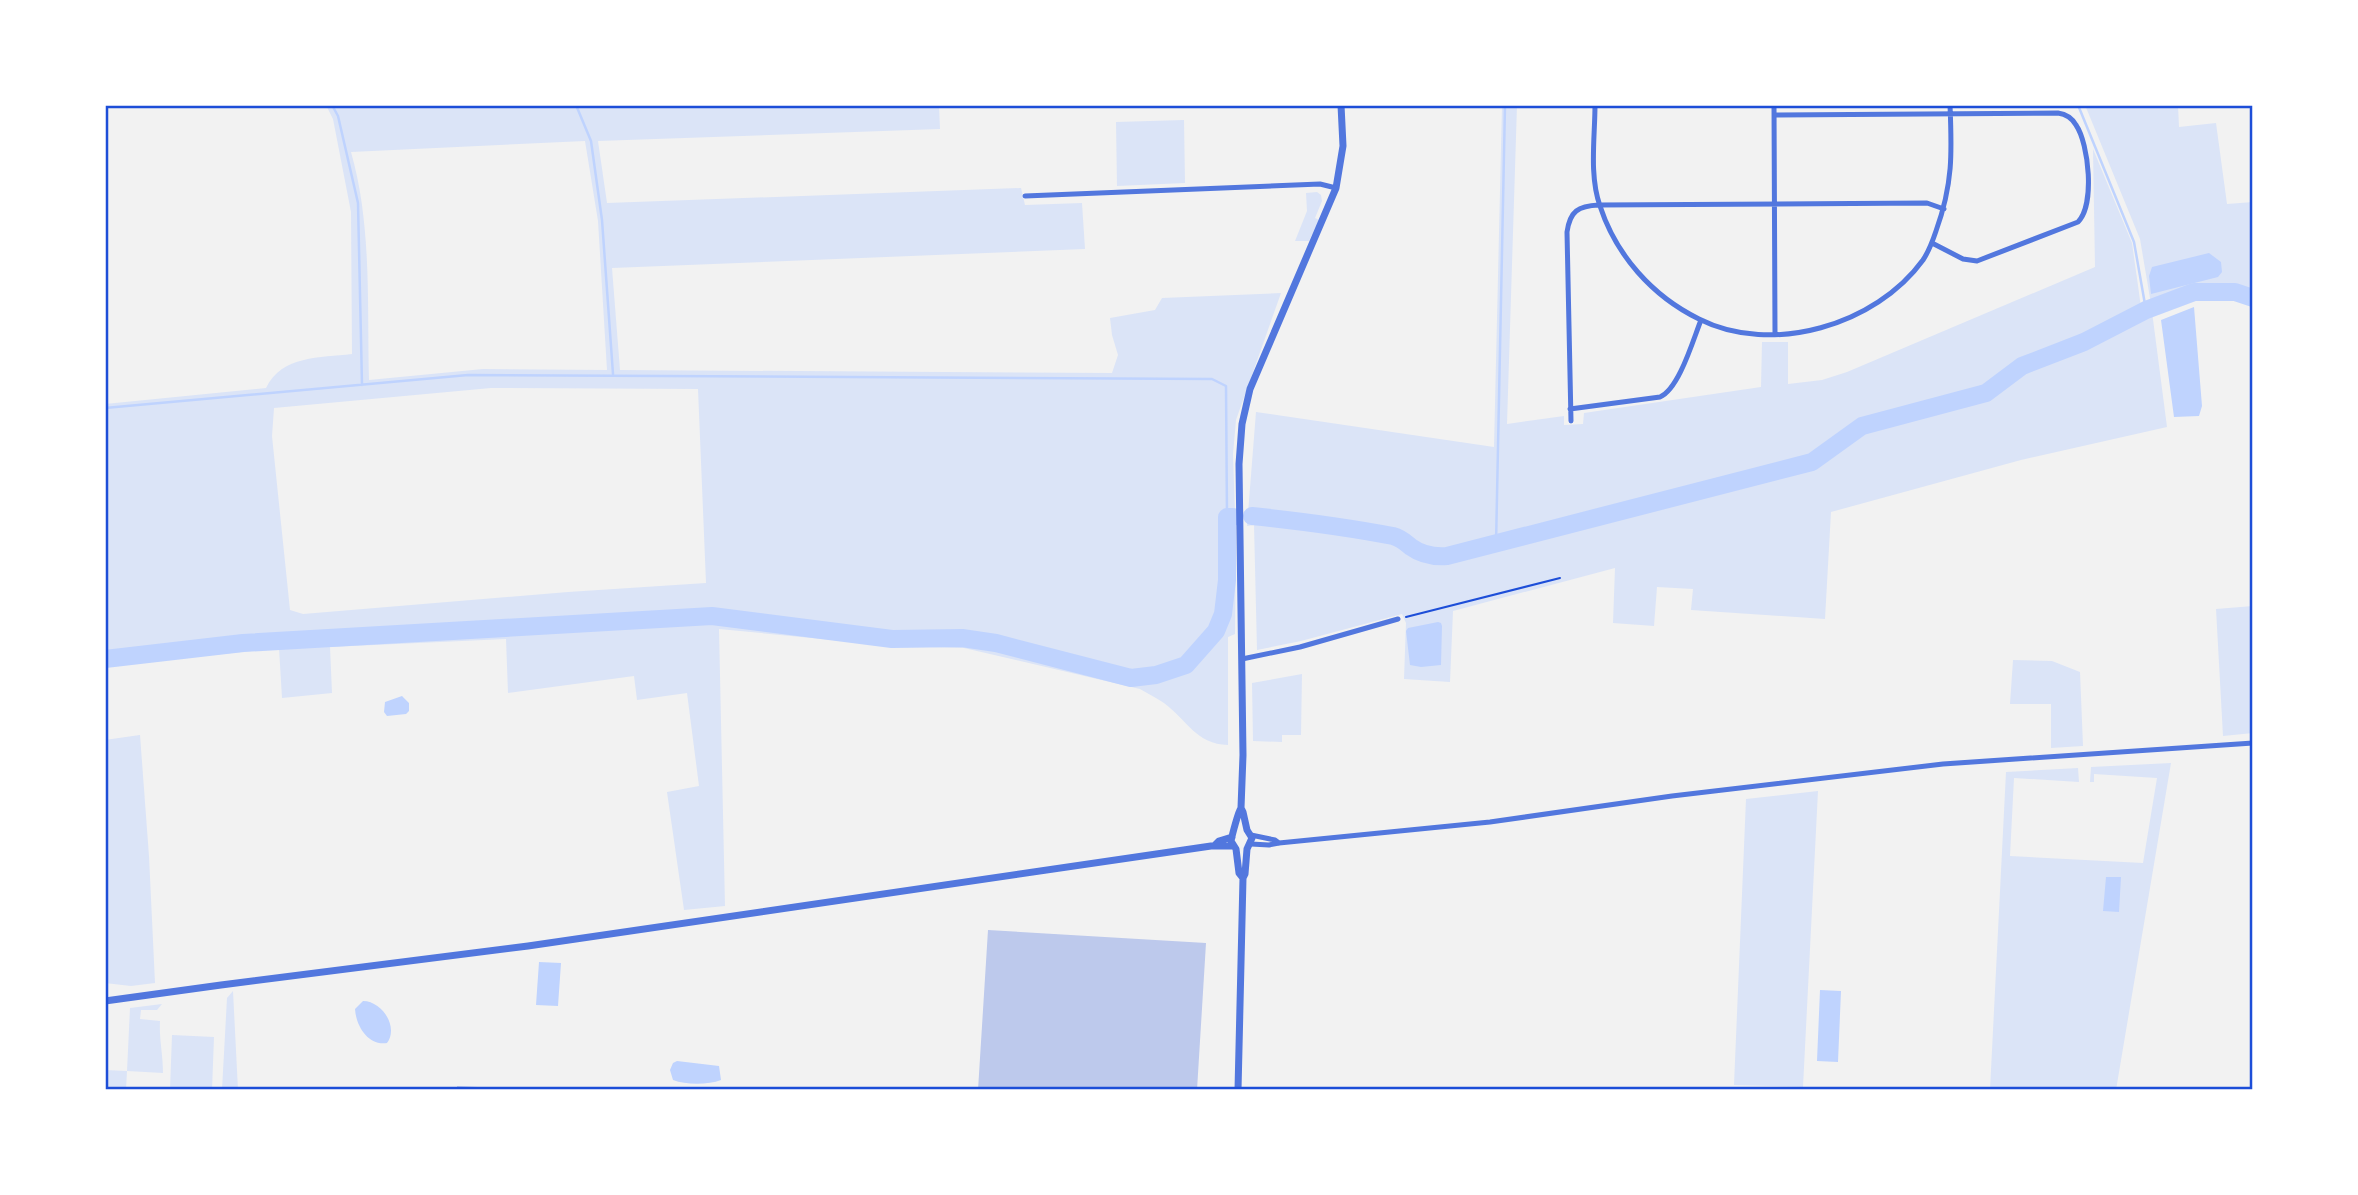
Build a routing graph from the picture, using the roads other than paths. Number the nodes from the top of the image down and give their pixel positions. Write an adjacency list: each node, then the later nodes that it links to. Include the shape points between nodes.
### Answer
1 (1341, 105): 7 (street, via 1343,146)
2 (1595, 105): 9 (street)
3 (1774, 105): 6 (street)
4 (1950, 105): 5 (street)
5 (1951, 114): 6 (street); 11 (street, via 1952,167); 12 (street, via 2058,113 2070,118 2084,149 2087,208 2078,222 1977,261)
6 (1774, 115): 10 (street)
7 (1336, 188): 8 (street, via 1320,184); 18 (street, via 1254,377 1244,412 1239,464)
8 (1025, 195)
9 (1599, 205): 10 (street); 13 (street, via 1636,271 1658,293); 15 (street, via 1585,205 1573,212 1567,232)
10 (1773, 206): 11 (street, via 1927,203); 14 (street)
11 (1944, 209): 12 (street)
12 (1932, 243): 14 (street, via 1907,279 1863,312 1839,323)
13 (1701, 320): 14 (street, via 1741,331); 15 (street, via 1672,389 1665,395)
14 (1775, 333)
15 (1570, 410): 16 (street)
16 (1571, 421)
17 (1398, 619): 18 (street)
18 (1242, 659): 20 (street)
19 (2253, 743): 23 (street, via 1943,764 1490,822)
20 (1241, 808): 21 (street); 22 (street)
21 (1249, 833): 22 (street); 23 (street); 25 (street)
22 (1234, 834): 24 (street); 26 (street)
23 (1279, 843): 25 (street)
24 (1215, 845): 26 (street); 28 (street, via 528,946)
25 (1249, 846): 26 (street); 27 (street)
26 (1235, 847): 27 (street)
27 (1242, 878): 29 (street)
28 (105, 1002)
29 (1238, 1090)

